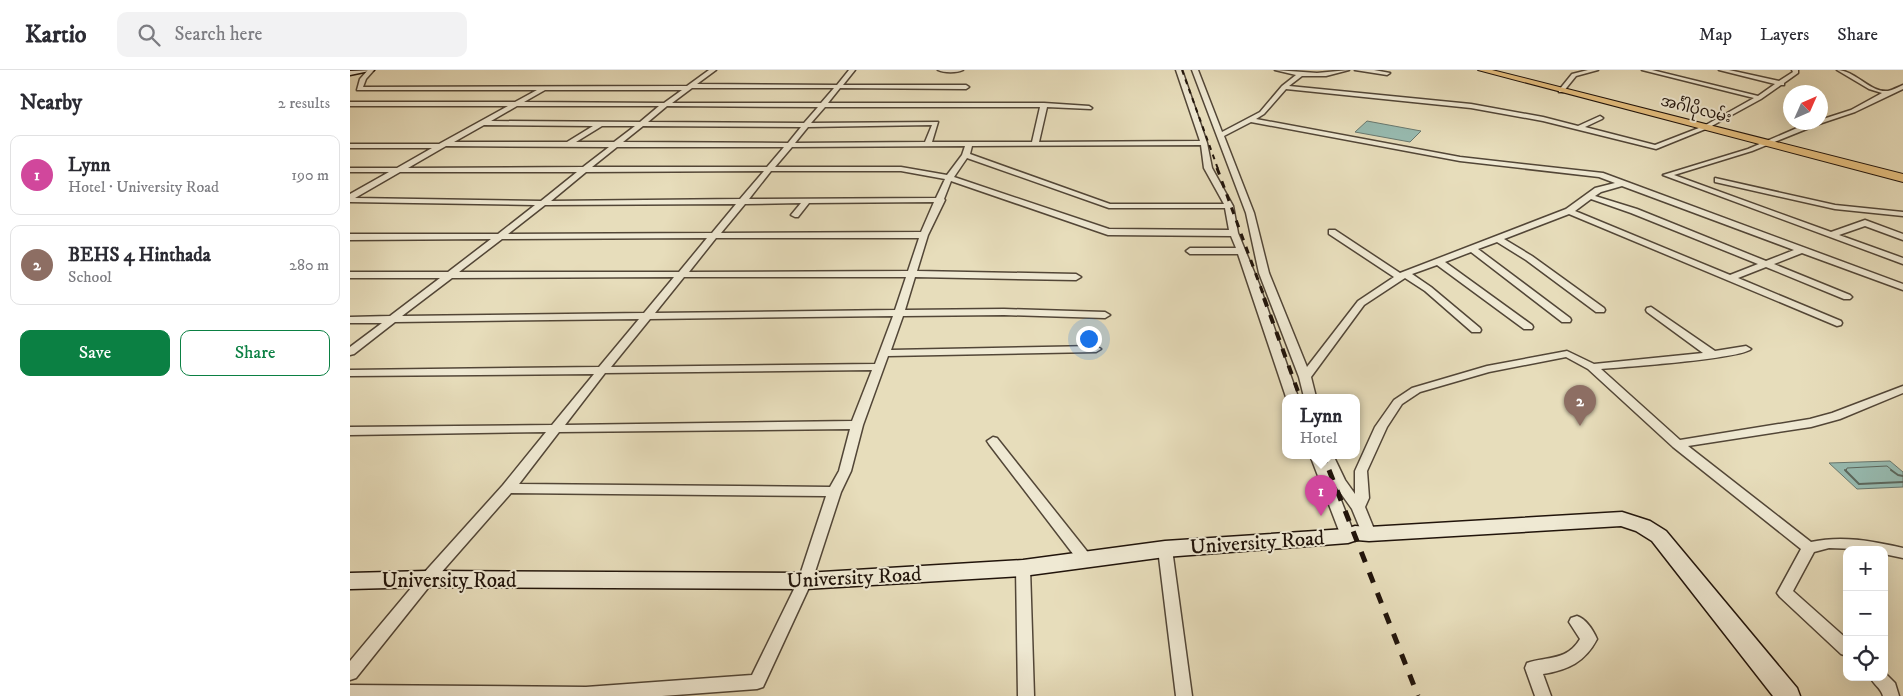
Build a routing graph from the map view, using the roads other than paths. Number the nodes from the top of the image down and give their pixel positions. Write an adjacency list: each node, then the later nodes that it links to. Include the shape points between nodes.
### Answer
1 (371, 70): 17 (main road); 26 (street, via 359,89)
2 (713, 70): 22 (street)
3 (852, 70): 21 (street)
4 (941, 70): 5 (street)
5 (960, 70)
6 (1179, 70): 47 (street)
7 (1195, 70): 46 (street)
8 (1278, 70): 19 (street)
9 (1346, 70): 19 (street, via 1325,75)
10 (1358, 70): 18 (street)
11 (1482, 70): 27 (main road, အင်္ဂါပိုလမ်း)
12 (1595, 70): 27 (street, via 1574,75)
13 (1644, 70): 29 (street)
14 (1722, 70): 20 (street)
15 (1795, 70): 20 (street)
16 (1840, 70): 28 (street, via 1871,88)
17 (350, 73)
18 (1387, 73)
19 (1301, 74): 24 (street)
20 (1782, 84): 29 (street)
21 (840, 86): 22 (street); 23 (street); 33 (street)
22 (691, 87): 26 (street); 32 (street)
23 (966, 87)
24 (1284, 87): 38 (street); 44 (street, via 1471,106)
25 (1903, 87): 28 (street)
26 (547, 88): 31 (street)
27 (1561, 91): 43 (main road, အင်္ဂါပိုလမ်း)
28 (1887, 93): 37 (street, via 1853,111)
29 (1759, 98): 43 (street)
30 (350, 104): 31 (street)
31 (515, 104): 32 (street); 39 (street)
32 (666, 104): 33 (street); 41 (street)
33 (821, 105): 34 (street); 42 (street)
34 (1044, 105): 35 (street); 49 (street)
35 (1089, 108)
36 (1600, 118): 44 (street)
37 (1828, 119)
38 (1252, 120): 46 (street); 64 (street, via 1460,159 1600,175)
39 (484, 122): 40 (street); 50 (street)
40 (602, 123): 41 (street); 54 (street)
41 (642, 123): 42 (street); 55 (street)
42 (807, 125): 51 (street); 52 (street, via 936,123)
43 (1706, 127): 44 (street, via 1656,146); 48 (main road, အင်္ဂါပိုလမ်း)
44 (1578, 128)
45 (1798, 130): 48 (street)
46 (1219, 136): 120 (street, via 1250,214 1264,273)
47 (1204, 143): 49 (street); 71 (street, via 1208,168)
48 (1765, 143): 62 (main road, အင်္ဂါပိုလမ်း); 78 (street, via 1667,176)
49 (1035, 144): 56 (street)
50 (443, 145): 53 (street); 54 (street); 58 (street)
51 (791, 145): 52 (street); 55 (street); 60 (street)
52 (927, 145): 56 (street)
53 (350, 146)
54 (566, 146): 55 (street)
55 (614, 146): 59 (street)
56 (968, 150): 61 (street); 71 (street, via 1109,206)
57 (350, 170): 58 (street)
58 (398, 170): 59 (street); 66 (street)
59 (582, 170): 60 (street); 70 (street)
60 (770, 170): 61 (street, via 901,169); 68 (street)
61 (949, 178): 67 (street); 76 (street, via 1108,232)
62 (1903, 178)
63 (1718, 180): 73 (street, via 1828,206)
64 (1624, 183): 65 (street); 86 (street)
65 (1589, 196): 72 (street); 90 (street)
66 (350, 198): 70 (street)
67 (940, 200): 69 (street); 77 (street)
68 (743, 201): 69 (street); 70 (street); 79 (street)
69 (807, 201): 74 (street)
70 (543, 203): 82 (street)
71 (1229, 206): 76 (street)
72 (1569, 211): 83 (street); 97 (street)
73 (1903, 214)
74 (795, 215)
75 (1332, 232): 95 (street)
76 (1234, 233): 87 (street)
77 (924, 235): 79 (street); 91 (street)
78 (1830, 235): 81 (street, via 1865,223); 88 (street)
79 (713, 236): 82 (street); 94 (street)
80 (350, 237): 82 (street)
81 (1903, 237)
82 (496, 238): 93 (street)
83 (1498, 239): 85 (street); 100 (street)
84 (1191, 246): 87 (street, via 1203,254)
85 (1473, 249): 89 (street); 107 (street)
86 (1801, 250): 90 (street); 98 (street)
87 (1242, 251): 122 (street)
88 (1903, 261)
89 (1439, 262): 95 (street); 109 (street)
90 (1768, 264): 97 (street); 99 (street)
91 (912, 274): 94 (street); 96 (street); 102 (street)
92 (350, 275): 93 (street)
93 (448, 275): 94 (street); 106 (street)
94 (682, 275): 104 (street)
95 (1403, 276): 110 (street, via 1428,289); 120 (street, via 1361,303)
96 (1076, 277)
97 (1731, 278): 108 (street)
98 (1903, 287)
99 (1847, 297)
100 (1600, 310)
101 (1651, 310): 115 (street)
102 (899, 314): 103 (street, via 1004,312); 104 (street); 114 (street)
103 (1105, 315)
104 (647, 318): 106 (street); 118 (street)
105 (350, 320): 106 (street)
106 (393, 320): 113 (street)
107 (1566, 320)
108 (1837, 323)
109 (1528, 327)
110 (1476, 330)
111 (1096, 349): 114 (street)
112 (1746, 349): 115 (street)
113 (350, 352)
114 (884, 353): 116 (street)
115 (1713, 355): 117 (street)
116 (880, 366): 118 (street); 124 (street)
117 (1592, 367): 128 (street); 133 (street, via 1567,354 1487,369 1416,390 1398,402 1372,445 1361,471 1362,498)
118 (603, 369): 119 (street); 125 (street)
119 (350, 373)
120 (1305, 377): 123 (street)
121 (1903, 389): 128 (street, via 1836,416 1812,422)
122 (1291, 394)
123 (1309, 394)
124 (857, 426): 125 (street); 132 (street, via 846,471)
125 (555, 428): 126 (street); 131 (street)
126 (350, 430)
127 (993, 441): 138 (street)
128 (1677, 444): 135 (street)
129 (1318, 459): 134 (street)
130 (1330, 459): 133 (street, via 1339,482)
131 (508, 488): 132 (street); 140 (street)
132 (834, 492): 142 (street)
133 (1358, 507): 134 (street)
134 (1358, 534): 136 (street, University Road); 151 (street, University Road, via 1622,519 1643,526 1659,536 1674,552)
135 (1809, 548): 137 (street, via 1829,542); 144 (street, via 1785,594)
136 (1165, 549): 138 (street, University Road); 149 (street)
137 (1903, 553)
138 (1085, 559): 139 (street, University Road)
139 (1023, 568): 142 (street, University Road); 148 (street)
140 (427, 579): 141 (street, University Road); 142 (street, University Road); 145 (street)
141 (350, 581)
142 (805, 581): 147 (street, via 757,682 586,694)
143 (1577, 622): 150 (street, via 1589,639 1574,659 1554,666 1533,668)
144 (1843, 645)
145 (350, 673)
146 (1882, 681): 152 (street)
147 (350, 692)
148 (1026, 696)
149 (1184, 696)
150 (1543, 696)
151 (1788, 696)
152 (1891, 696)

